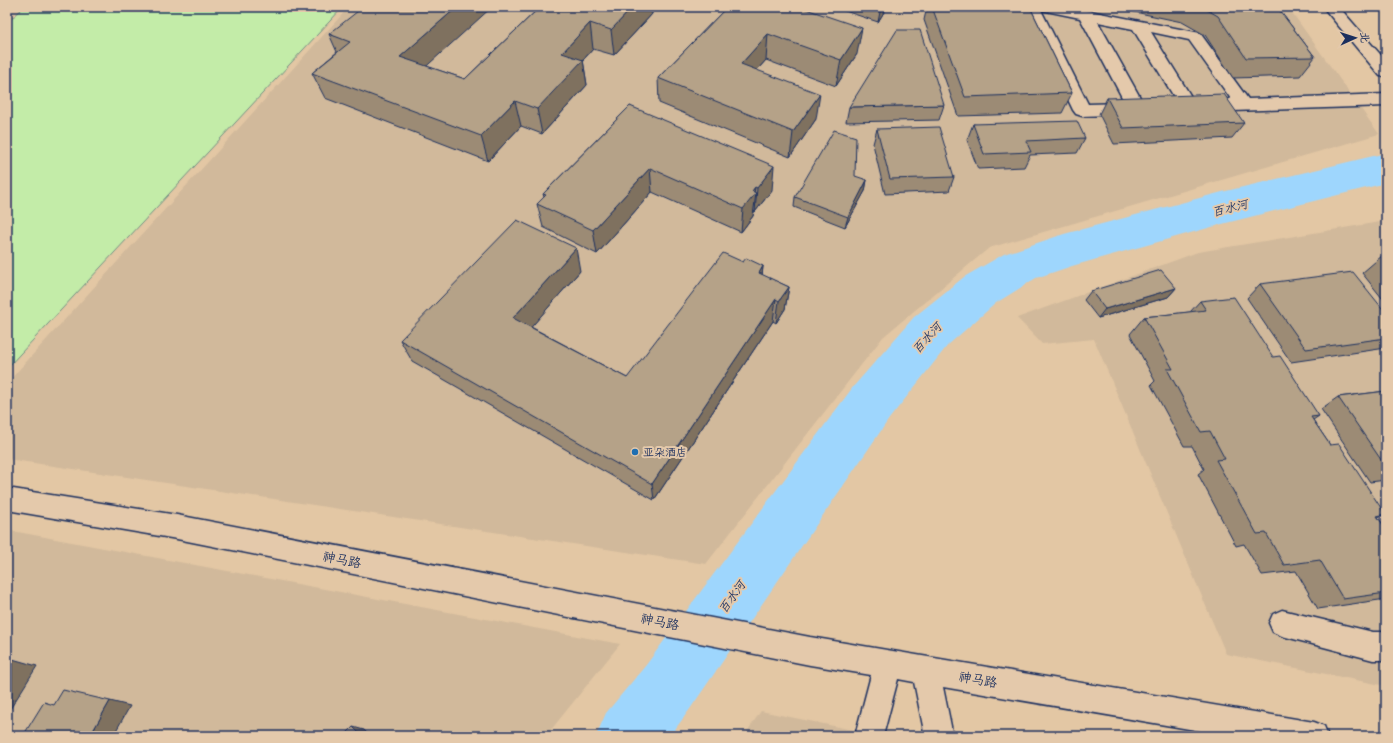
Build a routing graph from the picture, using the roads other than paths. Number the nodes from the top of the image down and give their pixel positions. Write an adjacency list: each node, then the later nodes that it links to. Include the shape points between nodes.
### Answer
1 (1032, 7): 10 (street, via 1082,110)
2 (1046, 7): 4 (street)
3 (1331, 7): 6 (street)
4 (1086, 15): 5 (street); 10 (street)
5 (1139, 25): 8 (street, via 1194,36); 9 (street)
6 (1386, 72)
7 (1386, 100): 8 (street)
8 (1243, 104): 9 (street)
9 (1188, 106): 10 (street)
10 (1152, 107)
11 (7, 499): 14 (street, 神马路, via 177,527)
12 (1282, 623): 13 (street, via 1373,646)
13 (1386, 646)
14 (888, 664): 15 (street, 神马路); 16 (street)
15 (926, 670): 17 (street); 18 (street, 神马路)
16 (869, 736)
17 (939, 736)
18 (1314, 736)

